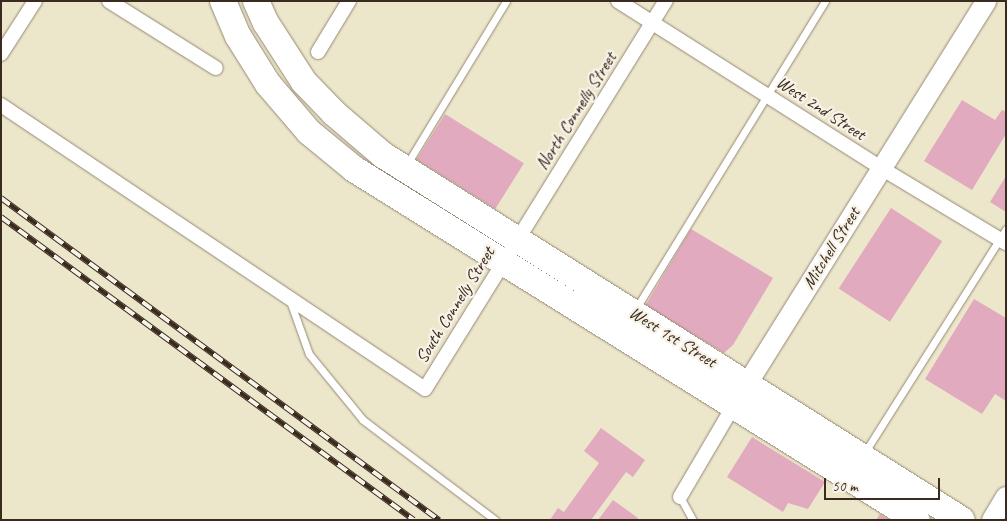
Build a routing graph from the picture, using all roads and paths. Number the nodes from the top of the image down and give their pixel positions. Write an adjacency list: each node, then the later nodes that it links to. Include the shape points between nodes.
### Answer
1 (34, 1): 13 (street)
2 (109, 1): 14 (street)
3 (223, 1): 21 (highway, West 1st Street, via 238,36 268,84 309,132 354,169)
4 (256, 1): 17 (highway, West 1st Street, via 304,82 334,113)
5 (349, 1): 12 (street)
6 (506, 1): 17 (lane)
7 (618, 1): 11 (street, West 2nd Street)
8 (666, 1): 11 (street, North Connelly Street)
9 (825, 1): 15 (lane)
10 (986, 1): 18 (street, Mitchell Street)
11 (653, 23): 15 (street, West 2nd Street); 20 (street, North Connelly Street)
12 (318, 52)
13 (1, 54)
14 (216, 68)
15 (768, 96): 18 (street, West 2nd Street); 23 (lane)
16 (1, 105): 22 (street)
17 (394, 162): 20 (highway, West 1st Street)
18 (881, 168): 19 (street, West 2nd Street); 24 (street, Mitchell Street)
19 (1004, 237): 25 (lane)
20 (517, 240): 21 (street, South Connelly Street); 23 (highway, West 1st Street)
21 (503, 263): 22 (street, South Connelly Street, via 425,389); 24 (highway, West 1st Street)
22 (288, 298): 28 (lane, via 309,354 363,420)
23 (633, 313): 24 (highway, West 1st Street)
24 (741, 394): 25 (highway, West 1st Street); 26 (street, Mitchell Street); 30 (highway, West 1st Street)
25 (863, 457): 31 (highway, West 1st Street)
26 (680, 497): 29 (lane)
27 (1006, 498): 32 (street)
28 (495, 520)
29 (693, 520)
30 (917, 520)
31 (962, 520)
32 (992, 520)

